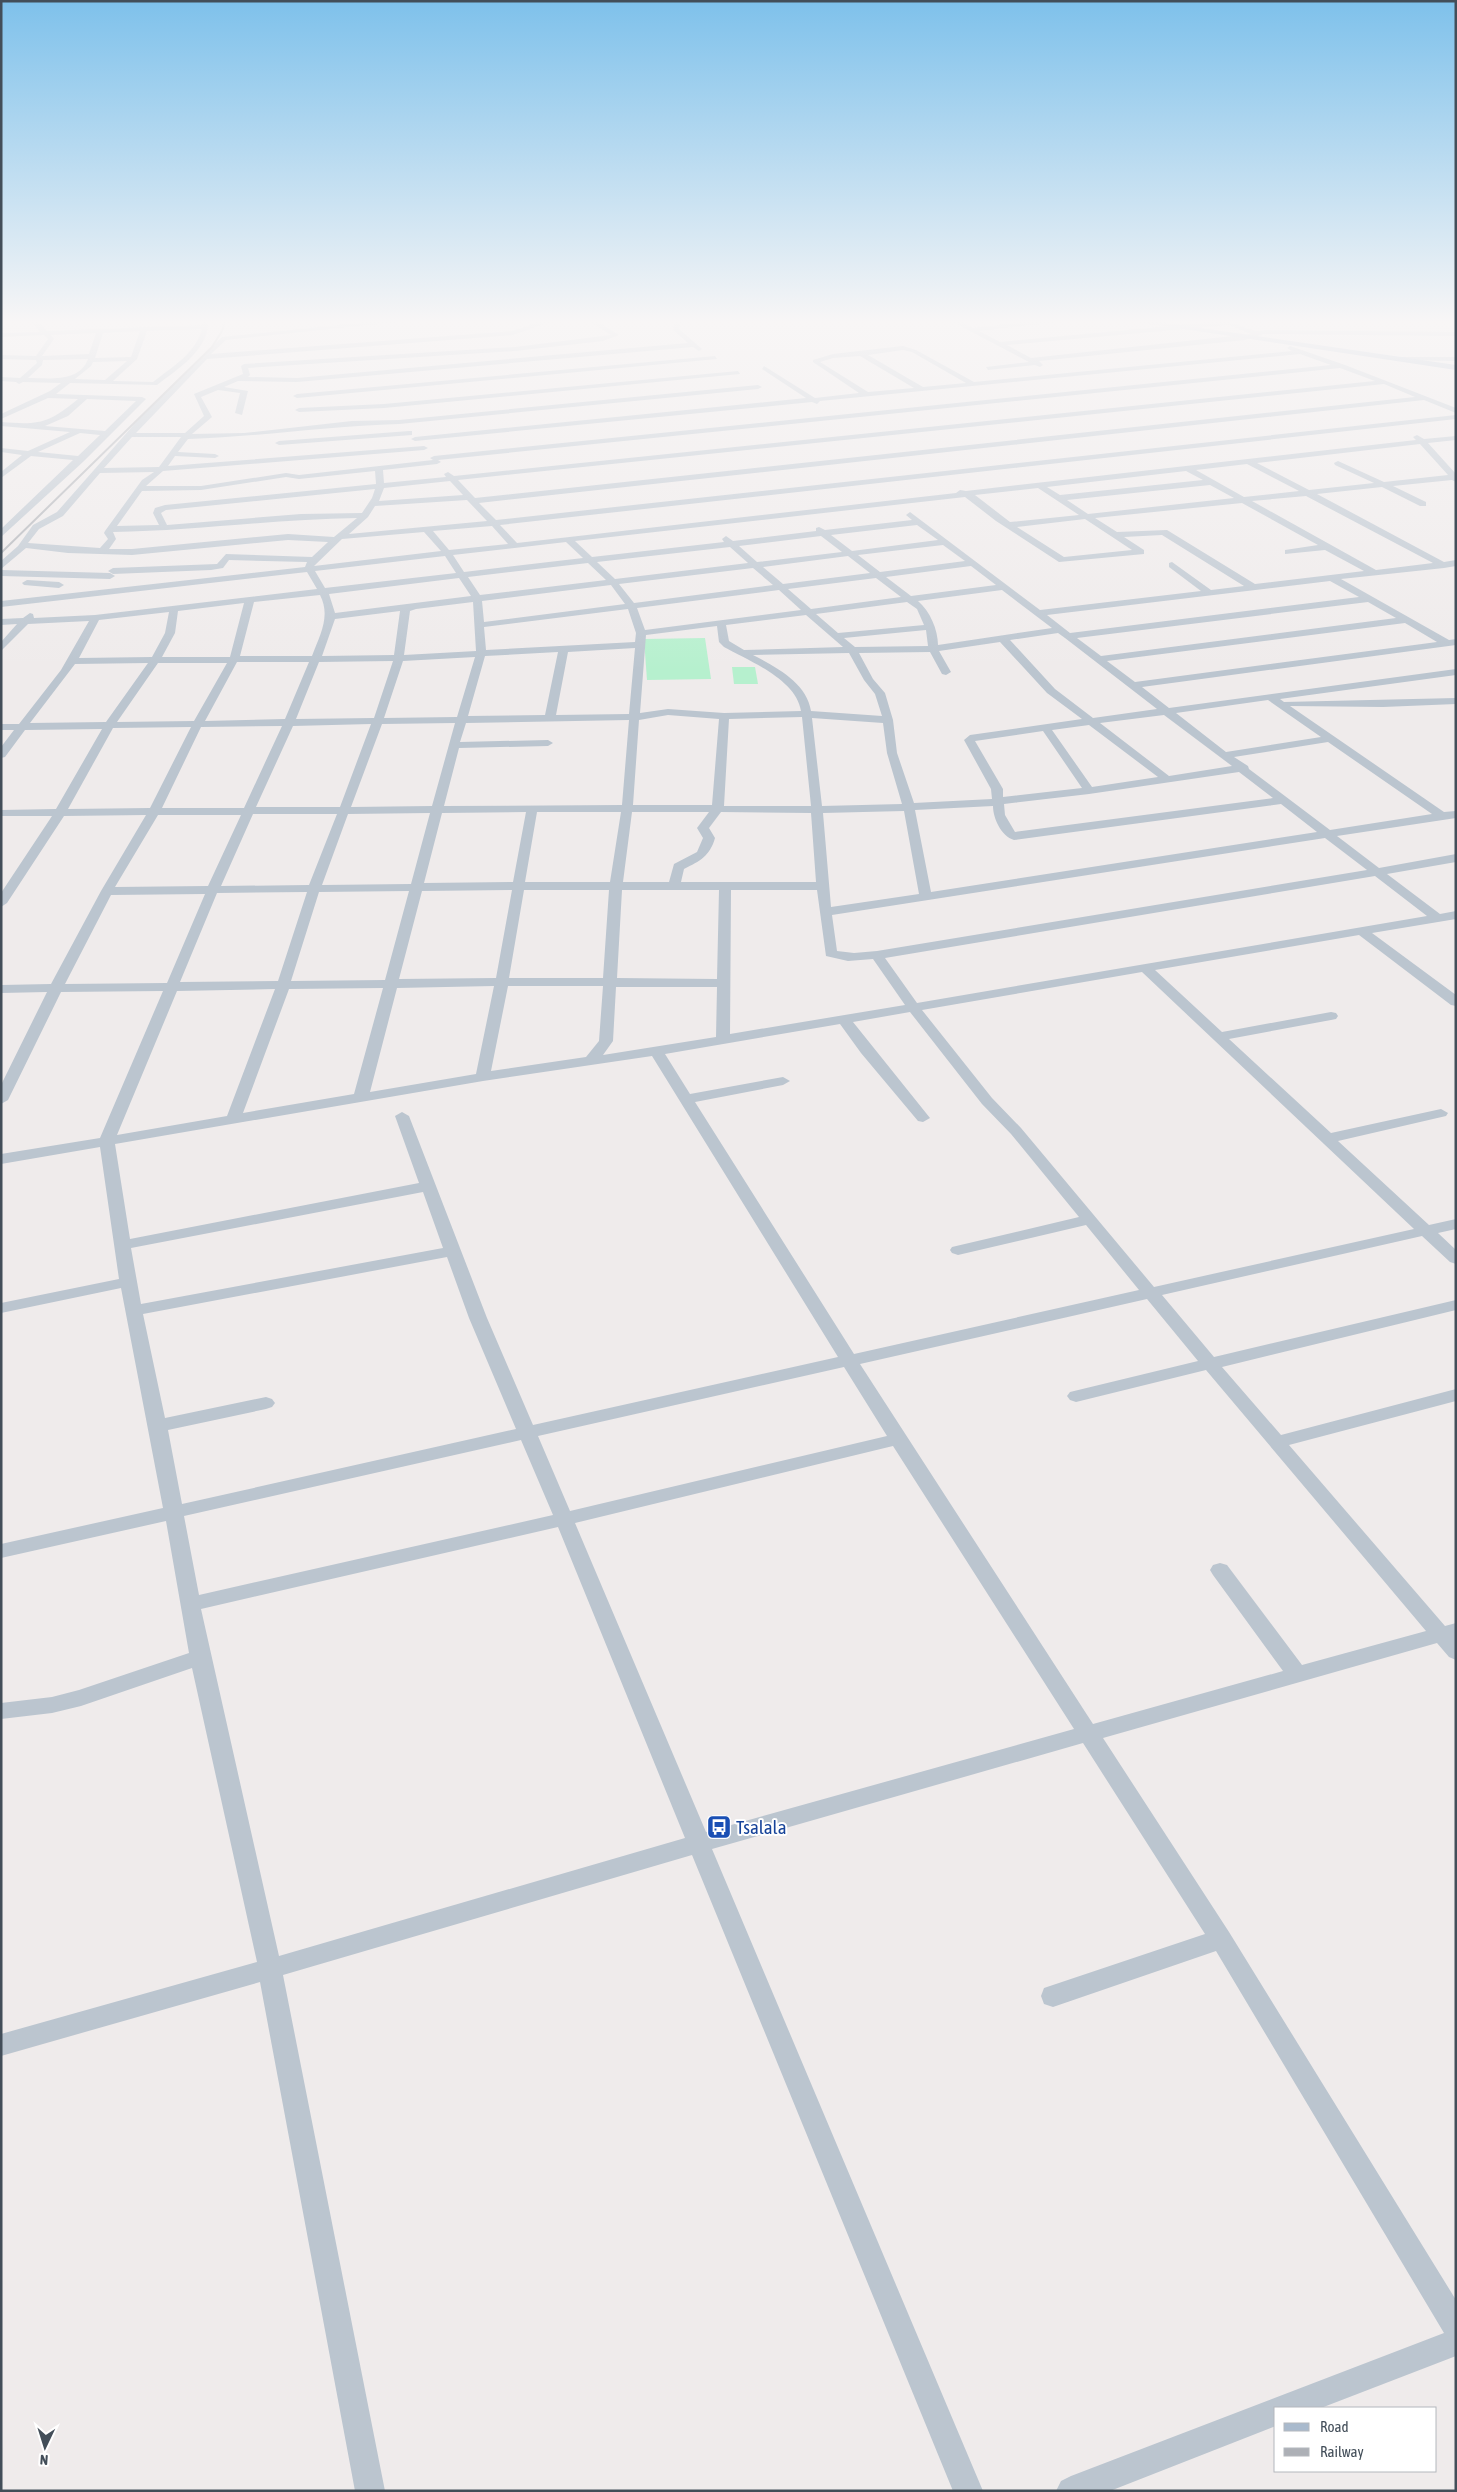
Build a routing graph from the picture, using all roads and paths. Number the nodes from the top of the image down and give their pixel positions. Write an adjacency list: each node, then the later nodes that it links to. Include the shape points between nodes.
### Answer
1 (65, 437): 24 (street)
2 (102, 437): 28 (street)
3 (129, 437): 42 (street)
4 (187, 437): 25 (street)
5 (280, 437): 18 (street)
6 (387, 437): 18 (street)
7 (413, 437): 21 (street)
8 (643, 437): 29 (street)
9 (646, 437): 19 (street)
10 (855, 437): 27 (street)
11 (870, 437): 26 (street)
12 (1056, 437): 26 (street)
13 (1269, 437): 20 (street)
14 (1417, 437): 17 (street)
15 (1185, 438): 20 (street)
16 (1456, 438): 17 (street)
17 (1423, 442): 30 (street); 45 (street)
18 (279, 443): 25 (street, via 276,451 222,456)
19 (653, 443)
20 (1200, 445): 31 (street); 43 (street)
21 (424, 448): 29 (street); 36 (street)
22 (1, 450): 24 (street)
23 (660, 450): 27 (street)
24 (29, 453): 28 (street); 35 (street)
25 (173, 454): 38 (street)
26 (898, 454): 33 (street); 41 (street)
27 (667, 456): 41 (street); 46 (street)
28 (81, 459): 77 (street)
29 (436, 460): 37 (street); 46 (street)
30 (1249, 462): 31 (street); 55 (street)
31 (1237, 463): 39 (street)
32 (1338, 463): 48 (street)
33 (914, 464)
34 (1, 465): 35 (street)
35 (14, 465): 44 (street)
36 (189, 467): 38 (street); 52 (street, via 189,477)
37 (379, 468): 49 (street); 52 (street, via 298,477 286,475)
38 (158, 469): 42 (street); 53 (street)
39 (1188, 469): 47 (street); 50 (street)
40 (923, 470): 43 (street)
41 (685, 471): 51 (street); 58 (street)
42 (98, 472): 83 (street, via 60,514 36,527)
43 (931, 474): 54 (street); 56 (street)
44 (1, 476)
45 (1455, 478): 48 (street)
46 (453, 479): 49 (street); 58 (street)
47 (1211, 482): 57 (street); 59 (street)
48 (1383, 485): 55 (street); 63 (street)
49 (380, 486): 61 (street); 62 (street)
50 (1040, 486): 54 (street); 57 (street)
51 (704, 487)
52 (198, 488): 53 (street); 61 (street)
53 (140, 489): 73 (street)
54 (965, 493): 60 (street); 72 (street)
55 (1308, 493): 59 (street); 99 (street)
56 (715, 495): 65 (street); 70 (street)
57 (1059, 498): 68 (street)
58 (471, 499): 62 (street); 70 (street)
59 (1242, 500): 68 (street); 85 (street)
60 (892, 502): 66 (street); 69 (street)
61 (212, 503): 74 (street, via 159,509)
62 (373, 504): 64 (street); 67 (street)
63 (1423, 504)
64 (358, 505)
65 (738, 514): 66 (street); 71 (street)
66 (803, 514): 76 (street)
67 (365, 515): 74 (street); 79 (street)
68 (1088, 517): 72 (street); 78 (street)
69 (919, 522): 76 (street); 81 (street)
70 (494, 524): 75 (street); 84 (street)
71 (708, 524): 80 (street); 82 (street)
72 (1009, 525): 78 (street, via 1064,560 1141,552)
73 (111, 529): 74 (street); 86 (street, via 108,534 112,539)
74 (165, 529)
75 (427, 530): 79 (street); 87 (street)
76 (823, 532): 82 (street); 90 (street)
77 (1, 534)
78 (1116, 536): 95 (street, via 1164,532)
79 (339, 538): 88 (street, via 288,538); 94 (street)
80 (568, 539): 84 (street); 93 (street)
81 (945, 542): 90 (street); 97 (street)
82 (731, 544): 93 (street); 100 (street)
83 (23, 546): 86 (street); 101 (street)
84 (515, 546): 87 (street)
85 (1325, 547): 89 (street); 104 (street)
86 (103, 551): 88 (street)
87 (445, 551): 91 (street); 107 (street)
88 (132, 552): 96 (street, via 129,561)
89 (1288, 552)
90 (850, 554): 100 (street); 108 (street)
91 (381, 557): 94 (street); 94 (street)
92 (94, 560): 96 (street)
93 (589, 560): 107 (street); 110 (street)
94 (314, 561): 102 (street, via 226,557 218,566); 116 (street); 119 (street)
95 (1211, 561): 115 (street); 118 (street, via 1172,566)
96 (120, 562): 106 (street)
97 (973, 563): 108 (street); 114 (street)
98 (1456, 563): 99 (street)
99 (1444, 564): 103 (street); 104 (street)
100 (756, 565): 110 (street); 113 (street)
101 (1, 566)
102 (179, 568): 106 (street); 119 (street, via 173,579)
103 (1456, 571)
104 (1367, 572): 109 (street)
105 (1, 573): 106 (street)
106 (112, 574): 117 (street, via 106,584)
107 (462, 575): 116 (street); 120 (street)
108 (879, 575): 113 (street); 121 (street)
109 (1332, 578): 115 (street); 122 (street)
110 (612, 582): 120 (street); 126 (street)
111 (1, 583): 112 (street)
112 (59, 585)
113 (781, 587): 126 (street); 128 (street)
114 (1005, 587): 121 (street); 129 (street)
115 (1253, 587): 118 (street)
116 (324, 591): 124 (street); 130 (street)
117 (107, 592): 119 (street); 123 (street)
118 (1210, 593): 129 (street)
119 (178, 598): 124 (street); 131 (street); 155 (street, via 170,633)
120 (477, 598): 127 (street); 136 (street)
121 (910, 599): 128 (street); 137 (street, via 921,608)
122 (1369, 599): 132 (street); 139 (street)
123 (42, 600): 125 (street); 133 (street)
124 (250, 600): 152 (street)
125 (1, 604)
126 (632, 606): 136 (street); 138 (street)
127 (404, 608): 130 (street); 151 (street)
128 (809, 612): 135 (street); 140 (street)
129 (1038, 613): 139 (street)
130 (332, 616): 150 (street)
131 (94, 618): 133 (street); 154 (street)
132 (1406, 620): 142 (street); 153 (street)
133 (26, 621): 134 (street); 144 (street)
134 (1, 622)
135 (720, 623): 138 (street); 148 (street, via 724,642)
136 (480, 624): 149 (street)
137 (930, 627): 140 (street); 146 (street)
138 (641, 632): 143 (street)
139 (1064, 633): 141 (street); 153 (street)
140 (837, 636): 147 (street)
141 (1003, 639): 146 (street); 171 (street, via 1044,685)
142 (1451, 643): 158 (street)
143 (641, 645): 145 (street); 165 (street)
144 (1, 648)
145 (564, 648): 149 (street); 166 (street)
146 (932, 649): 147 (street); 156 (street)
147 (853, 651): 148 (street); 168 (street, via 883,699)
148 (740, 652): 163 (street, via 776,671 800,694)
149 (481, 653): 151 (street); 167 (street)
150 (317, 658): 151 (street); 152 (street); 169 (street)
151 (399, 658): 170 (street)
152 (234, 659): 155 (street); 172 (street)
153 (1101, 659): 158 (street)
154 (74, 660): 155 (street); 174 (street)
155 (154, 660): 173 (street)
156 (946, 672)
157 (1456, 672): 159 (street)
158 (1134, 685): 162 (street)
159 (1274, 700): 160 (street, via 1383,704); 162 (street); 177 (street)
160 (1450, 701): 161 (street)
161 (1456, 710)
162 (1170, 711): 171 (street); 180 (street)
163 (808, 714): 164 (street); 168 (street); 194 (street)
164 (724, 716): 165 (street, via 668,712); 189 (street)
165 (635, 717): 166 (street); 188 (street)
166 (550, 718): 167 (street)
167 (463, 720): 170 (street); 179 (street)
168 (888, 720): 187 (street, via 892,754)
169 (290, 721): 170 (street); 172 (street); 191 (street)
170 (378, 721): 192 (street)
171 (1094, 722): 176 (street); 183 (street)
172 (198, 723): 173 (street); 195 (street)
173 (110, 724): 174 (street); 197 (street)
174 (21, 726): 175 (street); 181 (street)
175 (1, 727)
176 (1046, 728): 184 (street); 186 (street, via 970,738 997,789)
177 (1328, 739): 180 (street); 199 (street)
178 (548, 743): 179 (street)
179 (454, 745): 193 (street)
180 (1226, 755): 182 (street)
181 (1, 756)
182 (1244, 768): 183 (street); 185 (street)
183 (1168, 780): 184 (street)
184 (1089, 791): 186 (street)
185 (1285, 800): 186 (street, via 1016,836 1011,835 1001,820); 200 (street)
186 (998, 801): 187 (street)
187 (909, 807): 194 (street); 212 (street)
188 (627, 808): 189 (street); 190 (street); 204 (street)
189 (718, 808): 194 (street); 205 (street, via 703,828 709,838 706,849 693,861 678,866)
190 (532, 809): 193 (street); 203 (street)
191 (250, 810): 192 (street); 195 (street); 211 (street)
192 (344, 810): 193 (street); 209 (street)
193 (437, 810): 208 (street)
194 (816, 810): 207 (street)
195 (154, 812): 197 (street); 210 (street)
196 (1, 813): 197 (street)
197 (60, 813): 213 (street)
198 (1456, 814): 199 (street)
199 (1442, 816): 200 (street)
200 (1329, 833): 202 (street); 212 (street)
201 (1456, 858): 202 (street)
202 (1378, 871): 216 (street); 218 (street)
203 (517, 886): 204 (street); 208 (street); 220 (street)
204 (616, 886): 205 (street); 221 (street)
205 (674, 886): 206 (street)
206 (724, 886): 207 (street); 222 (street)
207 (823, 886): 214 (street)
208 (417, 887): 209 (street); 223 (street)
209 (314, 889): 211 (street); 224 (street)
210 (107, 891): 211 (street); 226 (street)
211 (212, 891): 225 (street)
212 (926, 896): 214 (street)
213 (1, 903)
214 (825, 912): 218 (street, via 831,953 844,957)
215 (1456, 914): 216 (street)
216 (1437, 918): 217 (street)
217 (1361, 931): 219 (street); 228 (street)
218 (877, 955): 229 (street)
219 (1144, 967): 229 (street); 232 (street)
220 (502, 982): 221 (street); 223 (street); 238 (street)
221 (609, 982): 222 (street); 234 (street)
222 (724, 983): 233 (street)
223 (392, 985): 224 (street); 240 (street)
224 (283, 986): 225 (street); 246 (street)
225 (172, 987): 226 (street); 248 (street)
226 (56, 988): 227 (street); 242 (street)
227 (1, 989)
228 (1456, 1002)
229 (911, 1006): 231 (street); 253 (street, via 987,1101)
230 (1331, 1016): 232 (street)
231 (843, 1018): 233 (street); 245 (street)
232 (1218, 1037): 247 (street)
233 (722, 1040): 235 (street)
234 (606, 1041): 236 (street); 237 (street)
235 (656, 1051): 236 (street); 241 (street)
236 (633, 1054): 237 (street)
237 (592, 1060): 238 (street)
238 (482, 1077): 240 (street)
239 (783, 1081): 241 (street)
240 (361, 1097): 246 (street)
241 (686, 1099): 265 (street)
242 (1, 1100)
243 (1441, 1113): 247 (street)
244 (402, 1116): 252 (street)
245 (923, 1118)
246 (233, 1119): 248 (street)
247 (1326, 1139): 255 (street)
248 (106, 1140): 250 (street); 256 (street)
249 (1, 1152): 250 (street)
250 (23, 1155): 251 (street)
251 (1, 1159)
252 (428, 1186): 256 (street); 258 (street)
253 (1090, 1220): 257 (street); 261 (street)
254 (1456, 1224): 255 (street)
255 (1426, 1231): 259 (street); 261 (street)
256 (122, 1245): 260 (street)
257 (958, 1250)
258 (453, 1251): 264 (street); 271 (street)
259 (1456, 1259)
260 (128, 1282): 263 (street); 264 (street)
261 (1151, 1292): 265 (street); 266 (street)
262 (1456, 1305): 266 (street)
263 (1, 1308)
264 (134, 1311): 270 (street)
265 (851, 1361): 271 (street); 272 (street)
266 (1209, 1363): 268 (street); 273 (street)
267 (1456, 1395): 273 (street)
268 (1076, 1396)
269 (266, 1402): 270 (street)
270 (158, 1426): 274 (street)
271 (526, 1432): 274 (street); 275 (street)
272 (898, 1439): 275 (street); 284 (street)
273 (1277, 1442): 279 (street)
274 (173, 1511): 276 (street); 278 (street)
275 (564, 1519): 278 (street); 285 (street)
276 (1, 1551)
277 (1220, 1570): 282 (street)
278 (190, 1604): 281 (street)
279 (1448, 1632): 280 (street); 282 (street)
280 (1456, 1652)
281 (200, 1657): 283 (street, via 81,1698); 287 (street)
282 (1298, 1675): 284 (street)
283 (1, 1711)
284 (1090, 1734): 285 (street); 286 (street)
285 (697, 1844): 287 (street); 295 (street)
286 (1221, 1939): 288 (street); 290 (street)
287 (270, 1969): 289 (street); 294 (street)
288 (1052, 1996)
289 (1, 2045)
290 (1456, 2326)
291 (1456, 2342): 292 (street)
292 (1288, 2407)
293 (1274, 2413): 296 (street)
294 (370, 2491)
295 (968, 2491)
296 (1071, 2491)

